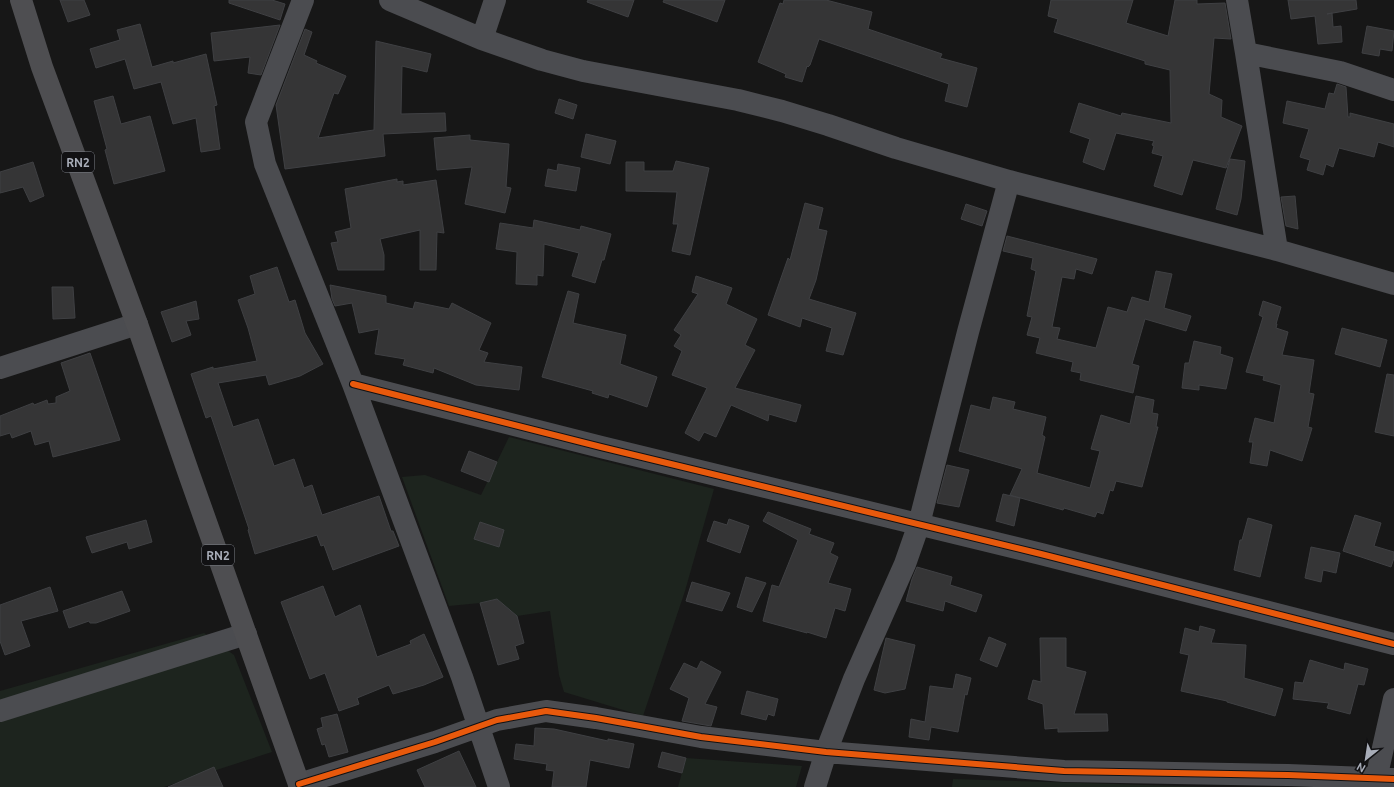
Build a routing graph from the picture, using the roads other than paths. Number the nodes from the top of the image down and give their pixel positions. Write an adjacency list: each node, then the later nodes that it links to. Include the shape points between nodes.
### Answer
1 (20, 0): 12 (highway, RN2, via 42,67)
2 (303, 0): 14 (street, via 256,122 265,164)
3 (390, 0): 6 (street)
4 (495, 0): 6 (street)
5 (1237, 0): 7 (street)
6 (482, 39): 9 (street, via 582,71 738,100 782,111)
7 (1246, 53): 8 (street, via 1340,72); 10 (street)
8 (1394, 90)
9 (1009, 181): 10 (street); 15 (street)
10 (1277, 250): 11 (street)
11 (1394, 284)
12 (137, 324): 13 (street); 16 (highway, RN2)
13 (0, 368)
14 (353, 384): 15 (street); 20 (street)
15 (919, 524): 17 (street); 21 (street, via 905,564 854,679)
16 (246, 634): 19 (street); 24 (highway, RN2)
17 (1394, 644)
18 (1394, 699): 22 (street)
19 (0, 711)
20 (480, 727): 21 (street, via 497,720 546,711 701,736); 24 (street); 25 (street)
21 (826, 752): 23 (street, via 1064,771); 26 (street)
22 (1385, 779): 23 (street, via 1288,775)
23 (1139, 780)
24 (300, 785)
25 (499, 787)
26 (815, 787)

